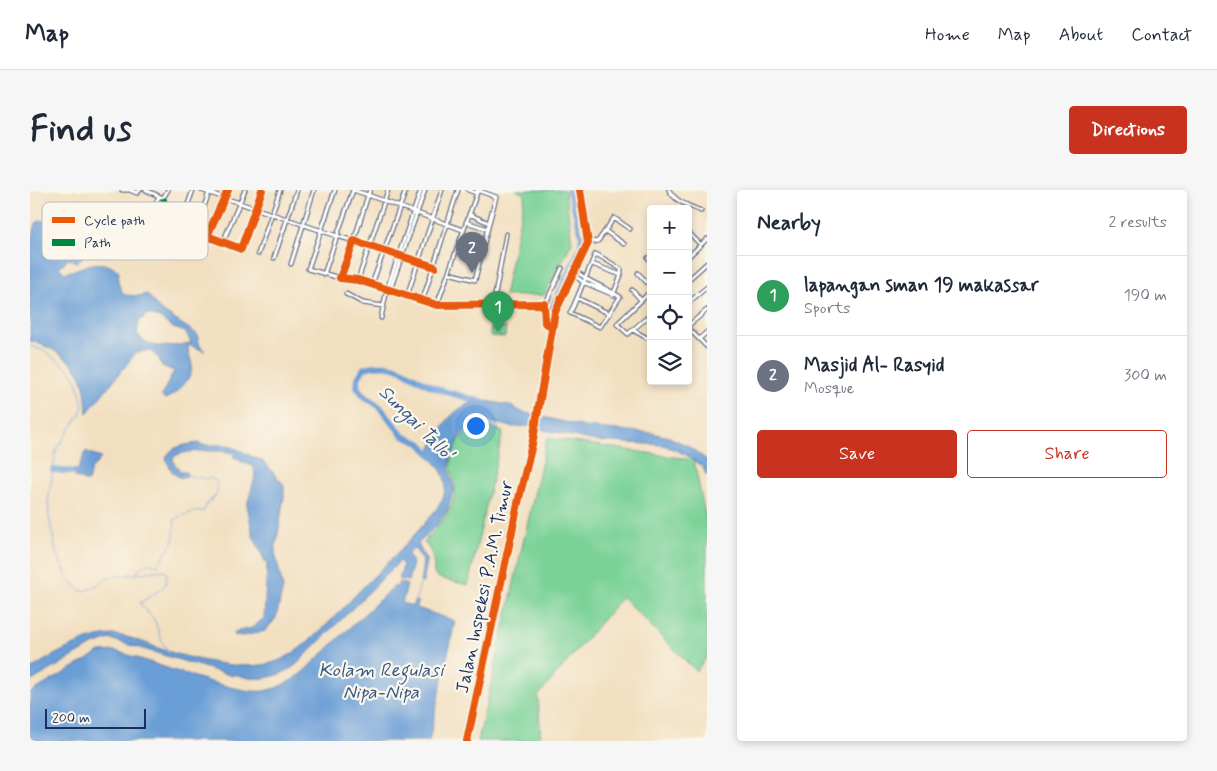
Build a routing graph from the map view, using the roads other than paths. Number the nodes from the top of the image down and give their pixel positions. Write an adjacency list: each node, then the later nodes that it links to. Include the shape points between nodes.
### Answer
1 (122, 190): 2 (street)
2 (129, 190): 3 (street, via 137,193)
3 (140, 190)
4 (146, 190): 28 (street)
5 (168, 190): 28 (street)
6 (193, 190): 33 (street)
7 (201, 190): 26 (street)
8 (228, 190): 29 (street)
9 (245, 190): 34 (street)
10 (262, 190): 36 (street)
11 (280, 190): 40 (street)
12 (297, 190): 42 (street)
13 (314, 190): 45 (street)
14 (335, 190): 50 (street)
15 (353, 190): 27 (street); 54 (street)
16 (370, 190): 27 (street)
17 (388, 190): 30 (street)
18 (406, 190): 35 (street)
19 (423, 190): 38 (street)
20 (442, 190): 41 (street)
21 (458, 190): 46 (street)
22 (468, 190): 25 (street)
23 (580, 190): 59 (street)
24 (669, 190): 37 (street, via 686,205)
25 (477, 191): 39 (street); 44 (street, via 496,197)
26 (209, 192): 29 (street)
27 (368, 195): 30 (street); 57 (street)
28 (162, 198): 31 (street); 32 (street)
29 (224, 199): 34 (street); 52 (street)
30 (385, 201): 35 (street); 62 (street)
31 (158, 202)
32 (164, 202)
33 (189, 202)
34 (239, 205): 36 (street); 58 (street)
35 (400, 207): 38 (street); 63 (street)
36 (254, 210): 40 (street); 58 (street, via 241,249)
37 (701, 211)
38 (415, 213): 41 (street); 66 (street)
39 (469, 214): 43 (street); 44 (street)
40 (272, 215): 42 (street); 64 (street)
41 (432, 219): 46 (street); 68 (street)
42 (287, 220): 45 (street); 67 (street)
43 (466, 222): 47 (street); 49 (street)
44 (489, 223): 47 (street)
45 (303, 225): 50 (street); 70 (street)
46 (448, 225): 49 (street); 72 (street)
47 (488, 229): 74 (street, via 475,281)
48 (630, 229): 51 (street, via 614,218)
49 (463, 230): 74 (street)
50 (320, 231): 54 (street); 77 (street, via 308,270)
51 (605, 231): 59 (street, via 598,241); 60 (street)
52 (209, 232): 58 (street, via 208,237)
53 (506, 234): 99 (street)
54 (337, 236): 57 (street); 77 (street)
55 (692, 236): 61 (street)
56 (707, 239): 61 (street)
57 (354, 241): 62 (street); 80 (street)
58 (223, 242)
59 (588, 244): 75 (street, Jalan Inspeksi P.A.M. Timur)
60 (624, 244)
61 (702, 245): 65 (street)
62 (370, 246): 63 (street); 81 (street)
63 (385, 251): 66 (street); 84 (street)
64 (258, 254)
65 (692, 254)
66 (400, 256): 68 (street); 86 (street)
67 (274, 258)
68 (419, 262): 72 (street); 91 (street)
69 (707, 263): 79 (street)
70 (291, 264)
71 (592, 264): 78 (street); 78 (street, via 598,254 621,269); 82 (street)
72 (434, 267): 95 (street)
73 (562, 268): 97 (street)
74 (449, 273): 96 (street)
75 (575, 273): 82 (street); 105 (street, Jalan Inspeksi P.A.M. Timur, via 558,305)
76 (638, 273): 83 (street)
77 (324, 274): 80 (street)
78 (621, 275): 89 (street)
79 (692, 276)
80 (340, 278): 81 (street)
81 (358, 280): 84 (street)
82 (584, 281): 89 (street); 92 (street)
83 (647, 283)
84 (372, 284): 86 (street)
85 (707, 287): 94 (street)
86 (389, 290): 91 (street); 98 (street)
87 (632, 290): 93 (street)
88 (346, 294): 98 (street, via 363,303)
89 (615, 294): 101 (street, via 620,300)
90 (647, 294): 93 (street)
91 (407, 296): 95 (street)
92 (578, 298): 101 (street); 101 (street, via 571,314 600,327)
93 (640, 300): 106 (street, via 619,321 619,326 628,334)
94 (692, 300)
95 (422, 302): 96 (street)
96 (437, 305): 99 (street)
97 (545, 305): 99 (street); 105 (street, via 545,323)
98 (383, 306): 102 (street)
99 (493, 306)
100 (707, 310): 104 (street)
101 (610, 314)
102 (381, 318)
103 (647, 318): 106 (street)
104 (692, 323)
105 (552, 326): 112 (street, Jalan Inspeksi P.A.M. Timur, via 540,407)
106 (633, 330): 109 (street)
107 (692, 331): 110 (street)
108 (707, 332): 110 (street)
109 (647, 338)
110 (699, 339): 111 (street)
111 (707, 346)
112 (467, 741)

